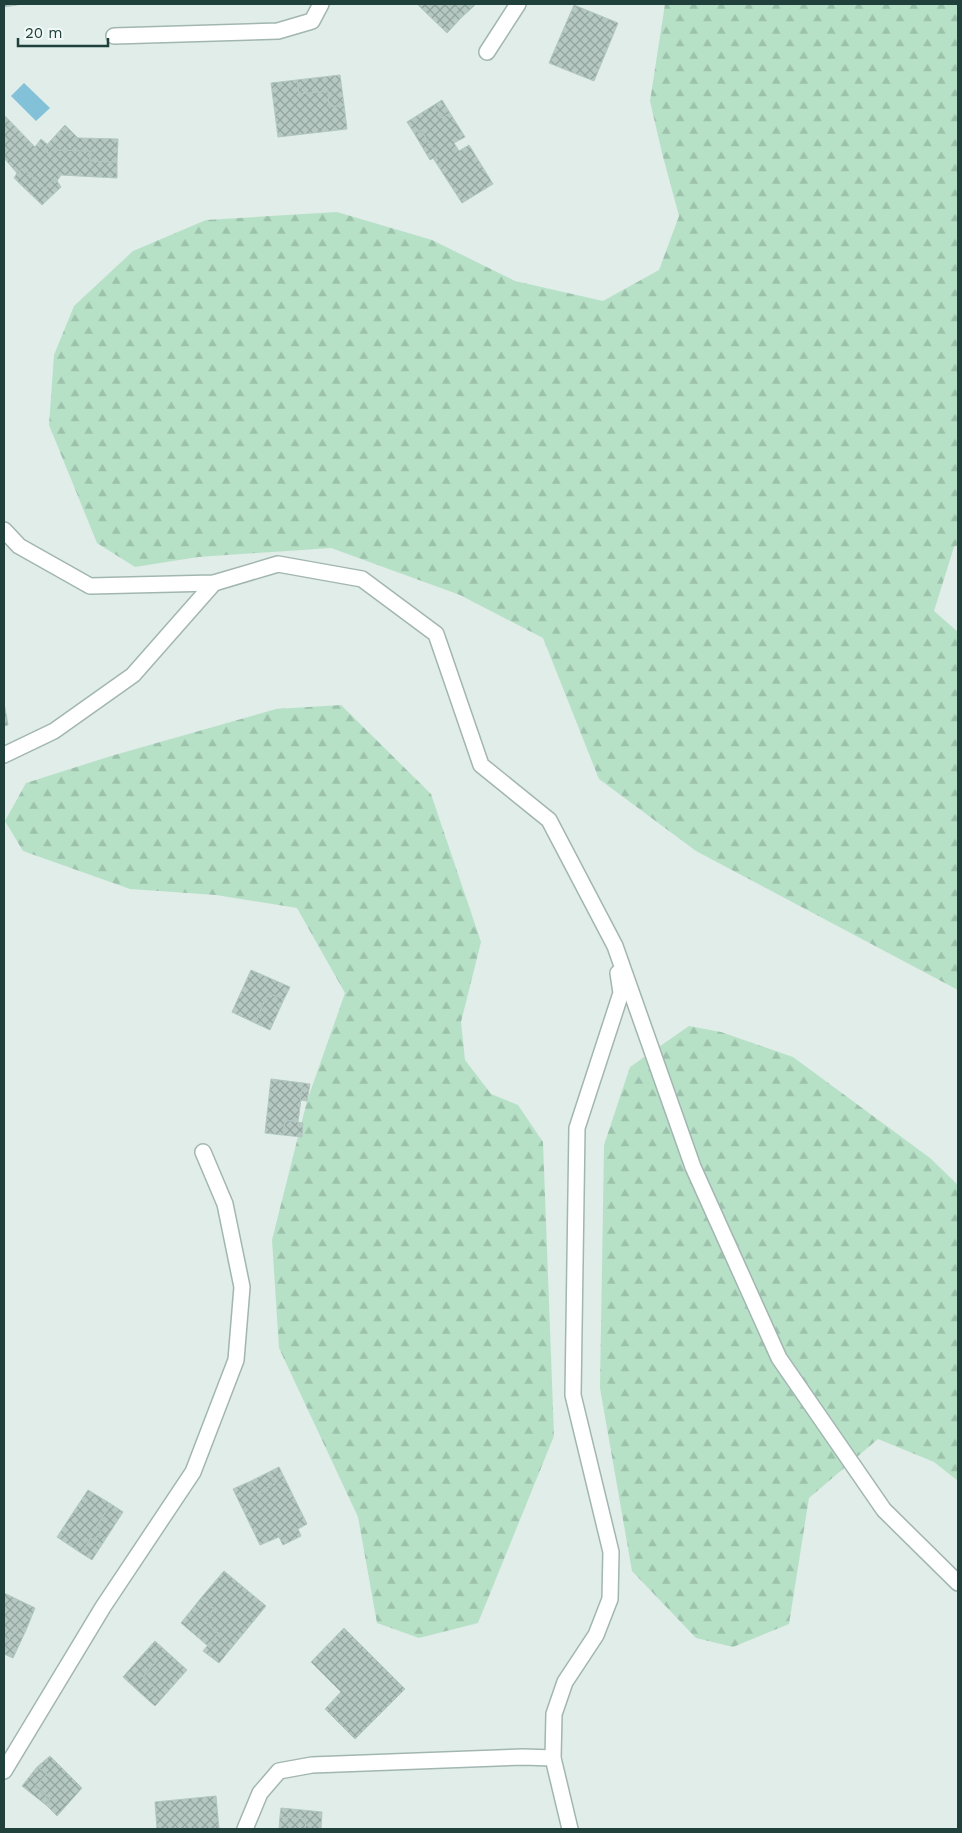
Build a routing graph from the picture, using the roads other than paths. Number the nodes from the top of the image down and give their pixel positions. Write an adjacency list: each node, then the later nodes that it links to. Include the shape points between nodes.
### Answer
1 (321, 4): 3 (street, via 312,21 278,31)
2 (518, 4): 4 (street)
3 (114, 36)
4 (487, 52)
5 (4, 530): 6 (street, via 19,546 90,586)
6 (214, 583): 7 (street, via 133,675 54,731); 8 (street, via 278,564 362,579 436,634 481,765 549,820)
7 (4, 754)
8 (615, 946): 10 (street, via 693,1167 779,1358 884,1510); 11 (street, via 621,994 577,1128 573,1385 611,1552 610,1599 596,1635 565,1682 554,1714)
9 (203, 1152): 12 (street, via 225,1204 242,1286 236,1360 193,1472 103,1607)
10 (958, 1583)
11 (553, 1758): 13 (street, via 312,1765 279,1771 260,1793); 14 (street)
12 (4, 1771)
13 (245, 1829)
14 (570, 1829)

